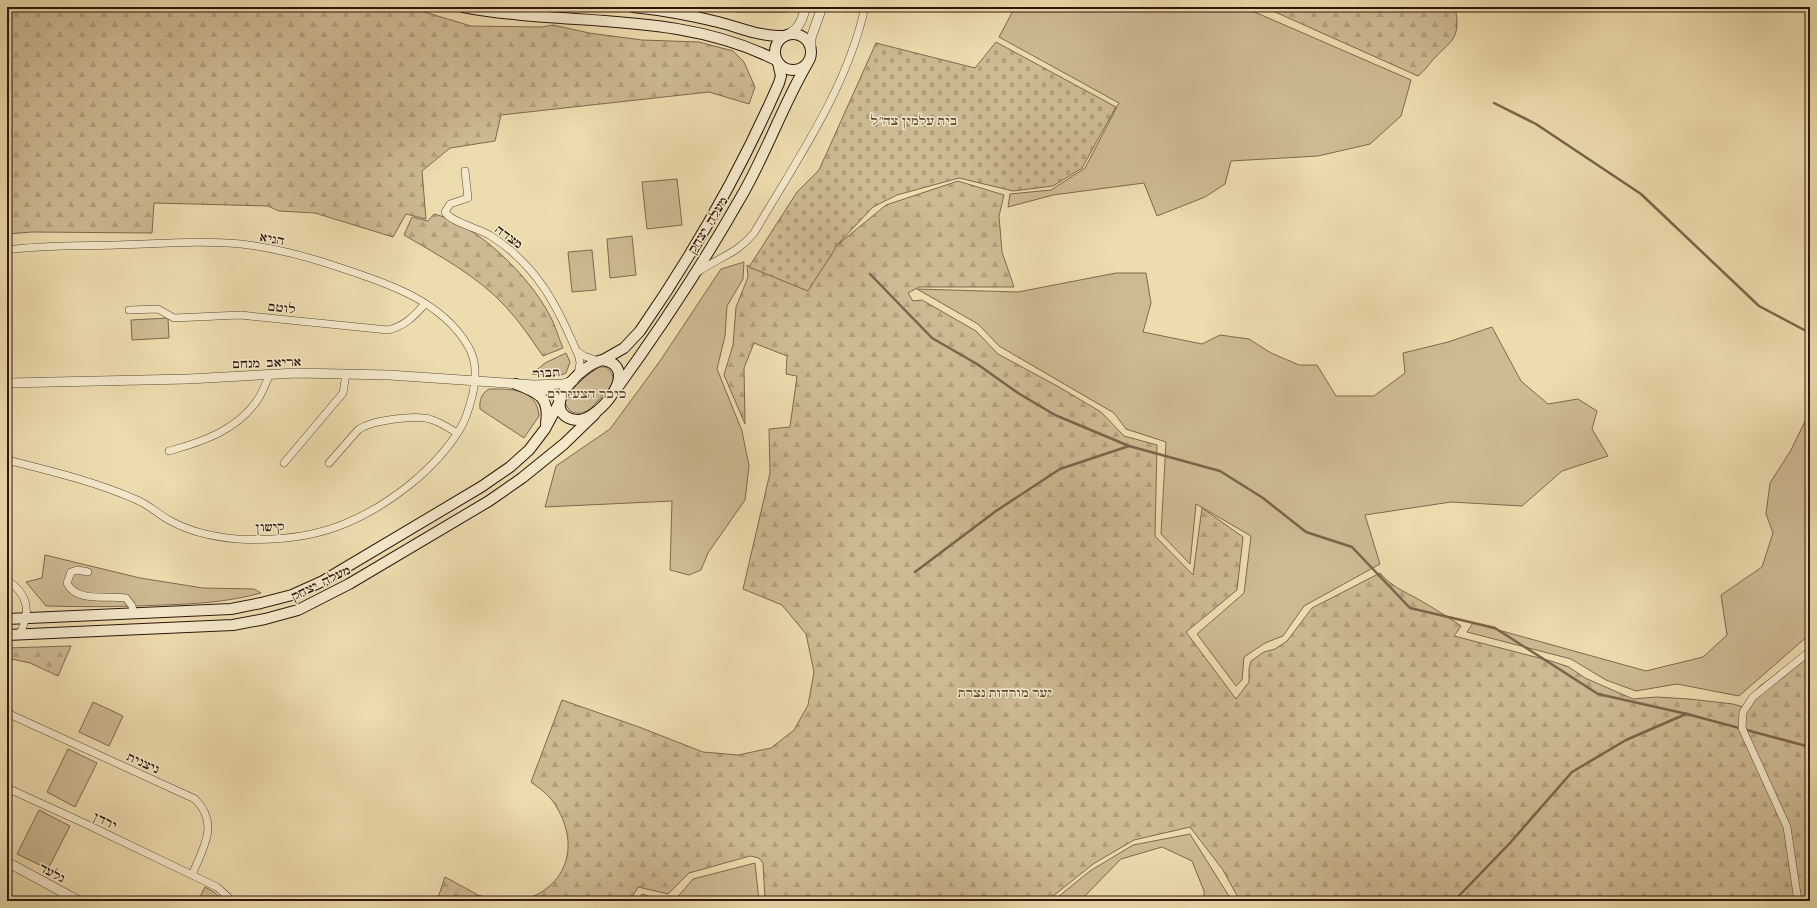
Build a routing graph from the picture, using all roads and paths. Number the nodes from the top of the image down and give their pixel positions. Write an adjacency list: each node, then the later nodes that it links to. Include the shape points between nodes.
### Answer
1 (463, 7): 8 (main road, via 625,21 672,28 747,46)
2 (633, 7): 6 (main road, via 719,22 774,37)
3 (806, 7): 6 (street, via 800,25)
4 (822, 7): 7 (street, via 812,34)
5 (865, 7): 12 (street, via 846,67 826,108 754,233 736,251 708,265)
6 (786, 35): 7 (main road, via 794,33 805,37); 8 (main road, via 776,44 774,50)
7 (811, 46): 9 (main road, via 812,52)
8 (777, 62): 9 (main road, via 782,67 792,70); 16 (main road, מעלה יצחק, via 781,76 779,83 728,190 640,331 624,348)
9 (807, 64): 12 (main road, מעלה יצחק, via 741,197)
10 (465, 171): 15 (street, מצדה, via 468,198 450,204 445,212 451,218 489,235 530,268 553,301)
11 (7, 250): 13 (street, הגיא, via 186,242 241,244 326,263 386,284)
12 (692, 277): 24 (main road, מעלה יצחק, via 662,326)
13 (425, 304): 14 (street, לוטם, via 410,320 388,330 240,315 174,318 158,309); 20 (street, הגיא, via 448,322 468,345 475,362)
14 (129, 310)
15 (574, 345): 16 (street, מצדה, via 584,356); 19 (street, מצדה, via 580,363)
16 (601, 360): 19 (main road, מעלה יצחק); 24 (main road, via 611,362 618,370 620,380)
17 (270, 374): 18 (street, אריאב מנחם); 21 (street, אריאב מנחם, via 188,379); 29 (street, via 258,399 231,426 202,442)
18 (346, 374): 20 (street, אריאב מנחם); 31 (street, via 343,393)
19 (575, 378): 23 (street, תבור, via 563,384); 25 (main road, מעלה יצחק)
20 (475, 381): 22 (street, אריאב מנחם); 28 (street, קישון, via 466,416)
21 (7, 383)
22 (516, 384): 23 (street, אריאב מנחם); 27 (main road, via 533,390 545,401)
23 (527, 385): 25 (street, תבור, via 550,391)
24 (615, 391): 26 (main road, מעלה יצחק)
25 (559, 401): 26 (main road, via 563,414 570,419 585,419); 27 (main road, מעלה יצחק)
26 (595, 414): 38 (main road, מעלה יצחק, via 547,459 489,500 343,588 298,610 233,624)
27 (545, 429): 35 (main road, מעלה יצחק, via 520,458 492,480 341,571 308,588 276,600 231,609)
28 (457, 433): 30 (street, קישון, via 430,466 376,507 327,530 277,539 239,539 192,530 135,499 65,475); 32 (street, via 427,418 377,422 358,430)
29 (169, 452)
30 (7, 460)
31 (284, 463)
32 (329, 463)
33 (85, 571): 35 (street, via 88,572 71,572 67,583 74,592 91,596 126,598)
34 (7, 580): 37 (street, via 18,588 23,596)
35 (134, 614): 37 (main road, מעלה יצחק)
36 (7, 619): 37 (main road, מעלה יצחק)
37 (26, 619): 38 (street)
38 (19, 634): 39 (main road, מעלה יצחק)
39 (7, 635)
40 (1810, 651): 47 (street, via 1753,697 1742,712 1742,728 1787,827)
41 (7, 713): 44 (street, ניצנית, via 195,799 205,812 209,827)
42 (7, 788): 44 (street, ירדן)
43 (10, 865): 45 (street, גלעד)
44 (192, 875): 46 (street, ירדן, via 218,887)
45 (79, 901)
46 (230, 901)
47 (1798, 901)

